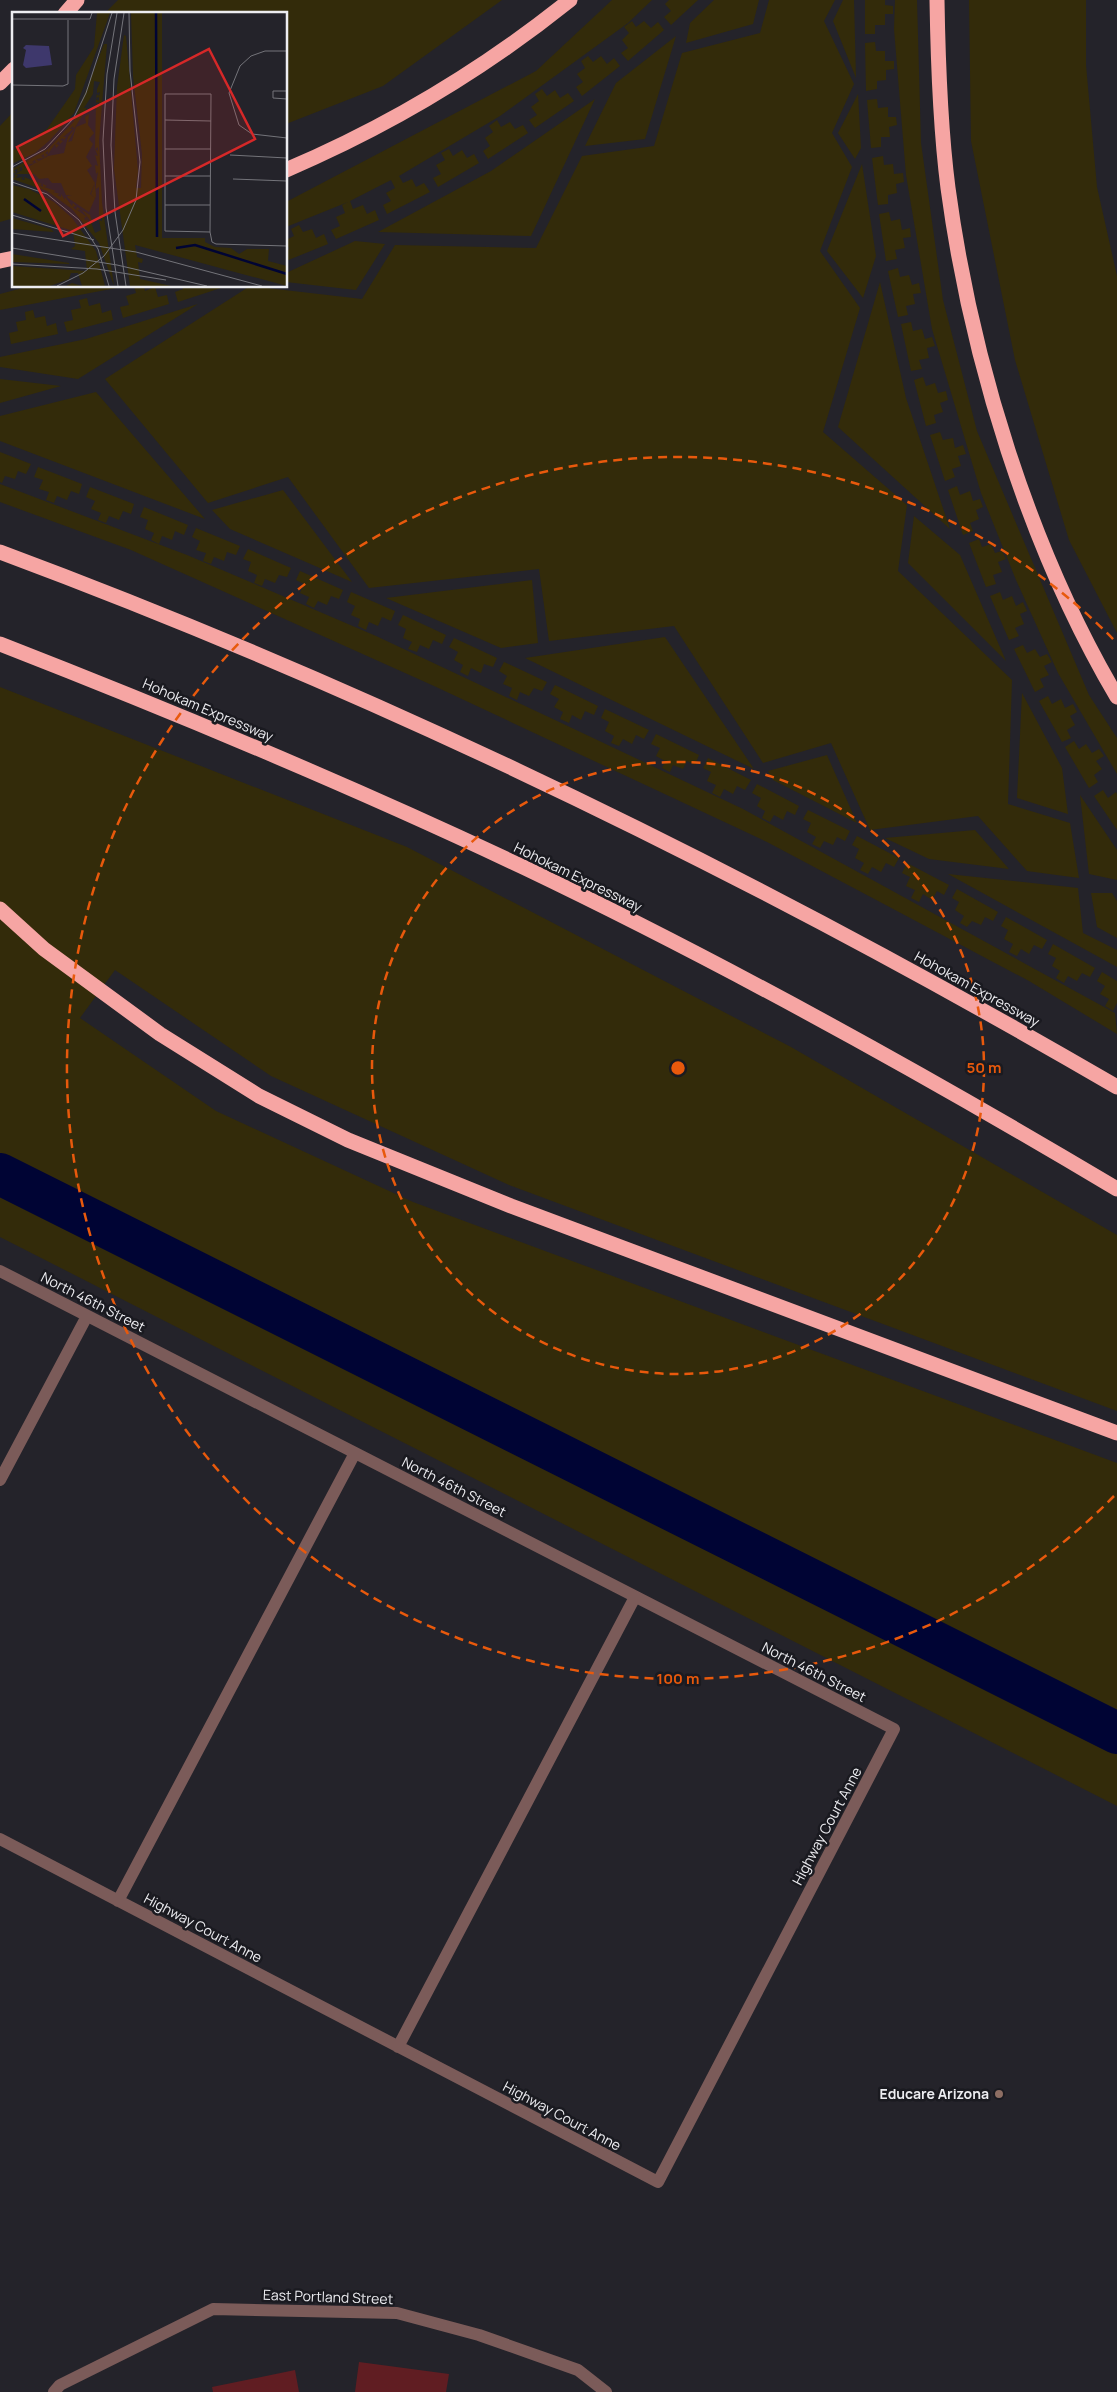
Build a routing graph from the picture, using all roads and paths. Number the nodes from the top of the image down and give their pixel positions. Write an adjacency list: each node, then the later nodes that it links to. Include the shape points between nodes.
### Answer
1 (77, 0): 4 (highway)
2 (570, 0): 7 (highway, via 496,54 428,97 363,134)
3 (937, 0): 10 (highway, via 941,122 948,188 976,335 1032,517 1076,619)
4 (67, 12)
5 (12, 71): 6 (highway)
6 (0, 84)
7 (288, 169)
8 (0, 552): 12 (highway, Hohokam Expressway, via 204,631 478,752 748,884 986,1012)
9 (0, 644): 13 (highway, Hohokam Expressway, via 258,748 524,868 822,1021)
10 (1117, 697)
11 (0, 909): 16 (highway, via 44,948 160,1034 259,1096 348,1140 520,1209)
12 (1117, 1087)
13 (1117, 1189)
14 (0, 1271): 15 (lane, North 46th Street)
15 (87, 1316): 17 (lane, North 46th Street); 18 (lane)
16 (1117, 1433)
17 (355, 1453): 19 (lane, North 46th Street); 22 (lane)
18 (0, 1480)
19 (635, 1597): 20 (lane, North 46th Street); 23 (lane)
20 (894, 1729): 23 (lane, Highway Court Anne, via 658,2182)
21 (0, 1839): 22 (lane, Highway Court Anne)
22 (118, 1900): 23 (lane, Highway Court Anne)
23 (398, 2046)
24 (54, 2392): 25 (lane, East Portland Street, via 60,2385 212,2309 397,2313 479,2334 578,2370)
25 (606, 2392)

